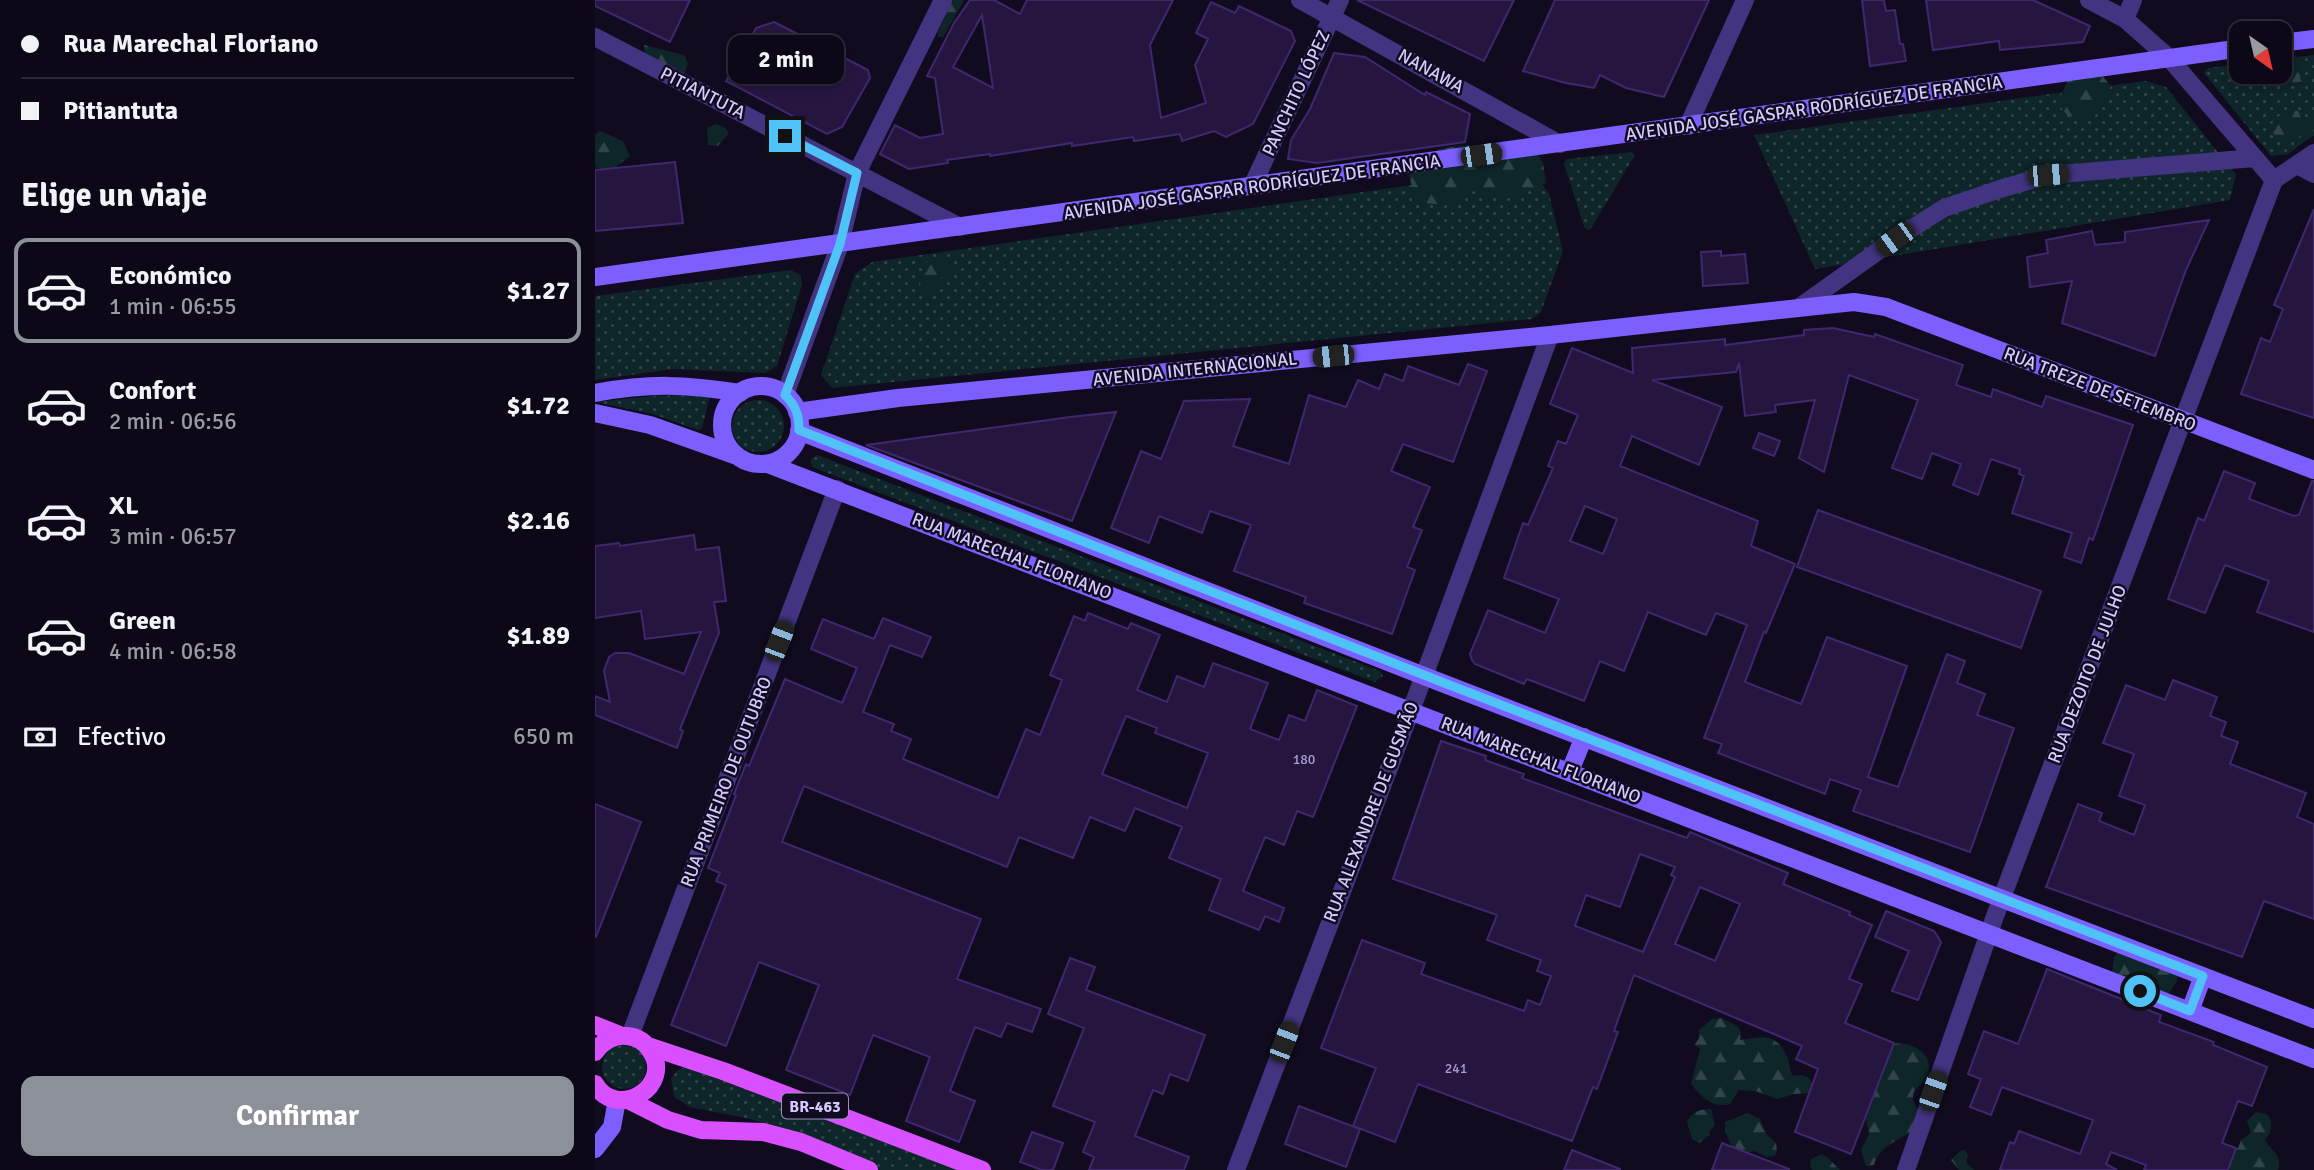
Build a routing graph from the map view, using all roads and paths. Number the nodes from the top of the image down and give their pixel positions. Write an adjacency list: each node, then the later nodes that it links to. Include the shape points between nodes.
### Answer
1 (943, 0): 18 (street)
2 (1300, 0): 6 (street, NANAWA)
3 (1745, 0): 13 (street)
4 (2089, 0): 7 (street)
5 (2133, 0): 7 (street)
6 (1336, 8): 14 (street, NANAWA); 21 (street, PANCHITO LÓPEZ)
7 (2125, 19): 12 (street)
8 (595, 37): 18 (street, PITIANTUTA)
9 (2314, 39): 10 (main road)
10 (2293, 41)
11 (2229, 50): 12 (main road, AVENIDA JOSÉ GASPAR RODRÍGUEZ DE FRANCIA)
12 (2169, 58): 13 (main road, AVENIDA JOSÉ GASPAR RODRÍGUEZ DE FRANCIA); 16 (street)
13 (1688, 126): 14 (main road, AVENIDA JOSÉ GASPAR RODRÍGUEZ DE FRANCIA)
14 (1560, 144): 21 (main road, AVENIDA JOSÉ GASPAR RODRÍGUEZ DE FRANCIA)
15 (2314, 153): 17 (street)
16 (2255, 158): 20 (street); 25 (street, via 2048,175 2000,189 1944,208)
17 (2297, 165): 19 (street); 20 (street)
18 (857, 173): 22 (street, PITIANTUTA); 23 (street)
19 (2314, 174)
20 (2274, 180): 32 (street, RUA DEZOITO DE JULHO)
21 (1252, 186): 22 (main road, AVENIDA JOSÉ GASPAR RODRÍGUEZ DE FRANCIA)
22 (960, 227): 23 (main road, AVENIDA JOSÉ GASPAR RODRÍGUEZ DE FRANCIA)
23 (840, 244): 24 (main road, AVENIDA JOSÉ GASPAR RODRÍGUEZ DE FRANCIA); 30 (street)
24 (595, 276)
25 (1801, 306): 26 (main road, AVENIDA INTERNACIONAL, via 1854,302); 27 (main road, AVENIDA INTERNACIONAL)
26 (1886, 307): 32 (main road, RUA TREZE DE SETEMBRO)
27 (1550, 335): 33 (main road, AVENIDA INTERNACIONAL, via 898,398); 38 (street, RUA ALEXANDRE DE GUSMÃO)
28 (595, 393): 29 (main road, via 632,386 685,385)
29 (740, 393): 30 (main road, via 763,387); 34 (main road, via 730,401 722,424 723,436)
30 (785, 395): 33 (main road, via 794,404)
31 (595, 413): 34 (main road, via 650,425)
32 (2183, 420): 36 (main road, RUA TREZE DE SETEMBRO); 42 (street, RUA DEZOITO DE JULHO)
33 (798, 421): 35 (main road, via 796,442 789,452); 38 (main road, RUA MARECHAL FLORIANO)
34 (737, 457): 35 (main road)
35 (768, 464): 37 (main road, RUA MARECHAL FLORIANO)
36 (2314, 470)
37 (837, 489): 39 (main road, RUA MARECHAL FLORIANO); 48 (street, RUA PRIMEIRO DE OUTUBRO)
38 (1424, 676): 39 (street, RUA ALEXANDRE DE GUSMÃO); 40 (main road, RUA MARECHAL FLORIANO)
39 (1410, 709): 41 (main road, RUA MARECHAL FLORIANO); 57 (street, RUA ALEXANDRE DE GUSMÃO)
40 (1584, 737): 41 (main road); 42 (main road, RUA MARECHAL FLORIANO)
41 (1570, 771): 43 (main road, RUA MARECHAL FLORIANO)
42 (2002, 898): 43 (street, RUA DEZOITO DE JULHO); 44 (main road, RUA MARECHAL FLORIANO)
43 (1989, 933): 45 (main road, RUA MARECHAL FLORIANO); 58 (street, RUA DEZOITO DE JULHO)
44 (2203, 976): 45 (main road); 46 (main road, RUA MARECHAL FLORIANO)
45 (2190, 1011): 51 (main road, RUA MARECHAL FLORIANO)
46 (2314, 1019)
47 (595, 1025): 48 (main road)
48 (625, 1036): 49 (main road); 50 (main road, via 609,1039)
49 (648, 1046): 53 (main road, via 656,1067 654,1079 639,1096); 56 (main road, BR-463, via 723,1070)
50 (595, 1052)
51 (2314, 1059)
52 (596, 1087): 53 (main road)
53 (622, 1100): 54 (main road, via 612,1127); 55 (main road, BR-463, via 701,1130 763,1132 801,1142)
54 (595, 1149)
55 (869, 1170)
56 (982, 1170)
57 (1236, 1170)
58 (1906, 1170)

